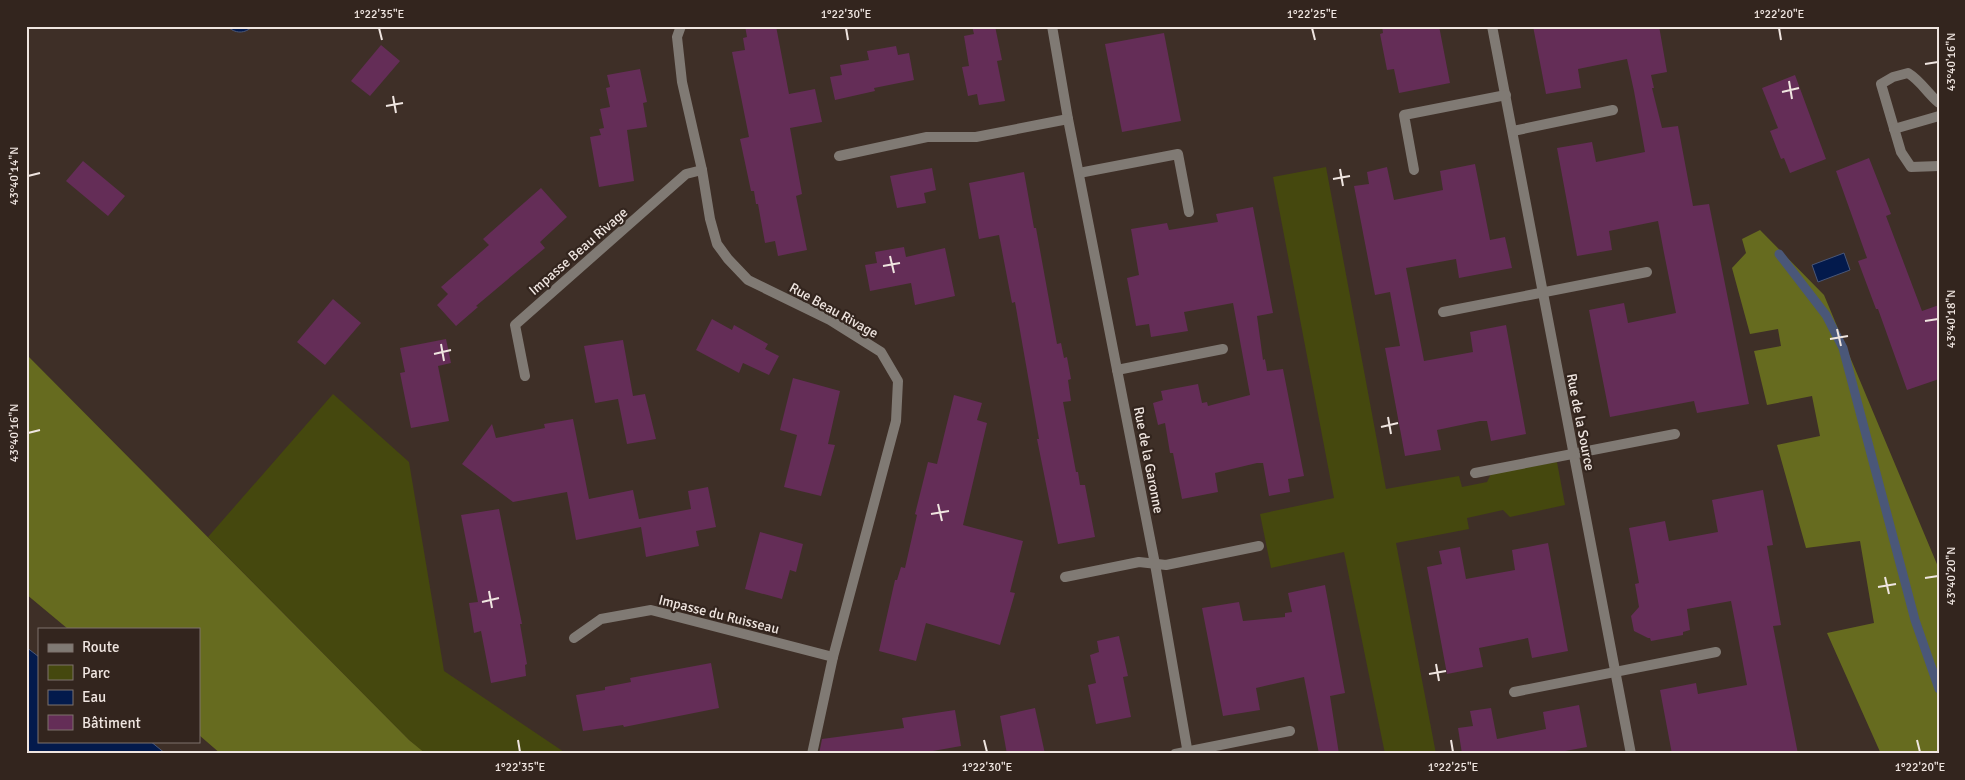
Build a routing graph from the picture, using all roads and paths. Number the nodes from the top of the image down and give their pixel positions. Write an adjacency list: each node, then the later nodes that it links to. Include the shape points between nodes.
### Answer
1 (680, 26): 13 (street, Rue Beau Rivage, via 677,37 682,82)
2 (1052, 26): 8 (street, Rue de la Garonne)
3 (1492, 26): 4 (street, Rue de la Source)
4 (1506, 95): 10 (street, Rue de la Source); 14 (street, via 1404,115)
5 (1939, 103): 9 (street, via 1918,79 1908,73 1881,84)
6 (1613, 110): 10 (street)
7 (1939, 116): 9 (street)
8 (1068, 119): 11 (street, via 976,137 927,137); 15 (street, Rue de la Garonne)
9 (1894, 129): 12 (street, via 1910,167)
10 (1513, 131): 18 (street, Rue de la Source)
11 (839, 156)
12 (1939, 166)
13 (702, 170): 22 (street, Impasse Beau Rivage, via 686,174 515,325); 31 (street, Rue Beau Rivage, via 717,244 728,259 748,280 830,320 881,352 898,381 896,421)
14 (1414, 170)
15 (1078, 173): 16 (street, via 1178,154); 21 (street, Rue de la Garonne)
16 (1189, 212)
17 (1647, 272): 18 (street)
18 (1543, 293): 19 (street); 24 (street, Rue de la Source)
19 (1443, 312)
20 (1223, 349): 21 (street)
21 (1117, 370): 27 (street, Rue de la Garonne)
22 (525, 376)
23 (1675, 434): 24 (street)
24 (1573, 455): 25 (street); 32 (street, Rue de la Source)
25 (1475, 474)
26 (1259, 546): 27 (street, via 1166,565)
27 (1155, 564): 28 (street, via 1139,562); 35 (street, Rue de la Garonne)
28 (1065, 577)
29 (574, 638): 31 (street, Impasse du Ruisseau, via 601,619 651,610)
30 (1716, 652): 32 (street)
31 (833, 657): 36 (street, Rue Beau Rivage)
32 (1616, 672): 33 (street); 38 (street, Rue de la Source)
33 (1514, 692)
34 (1290, 731): 35 (street)
35 (1188, 752): 37 (street)
36 (812, 754)
37 (1175, 754)
38 (1631, 754)

